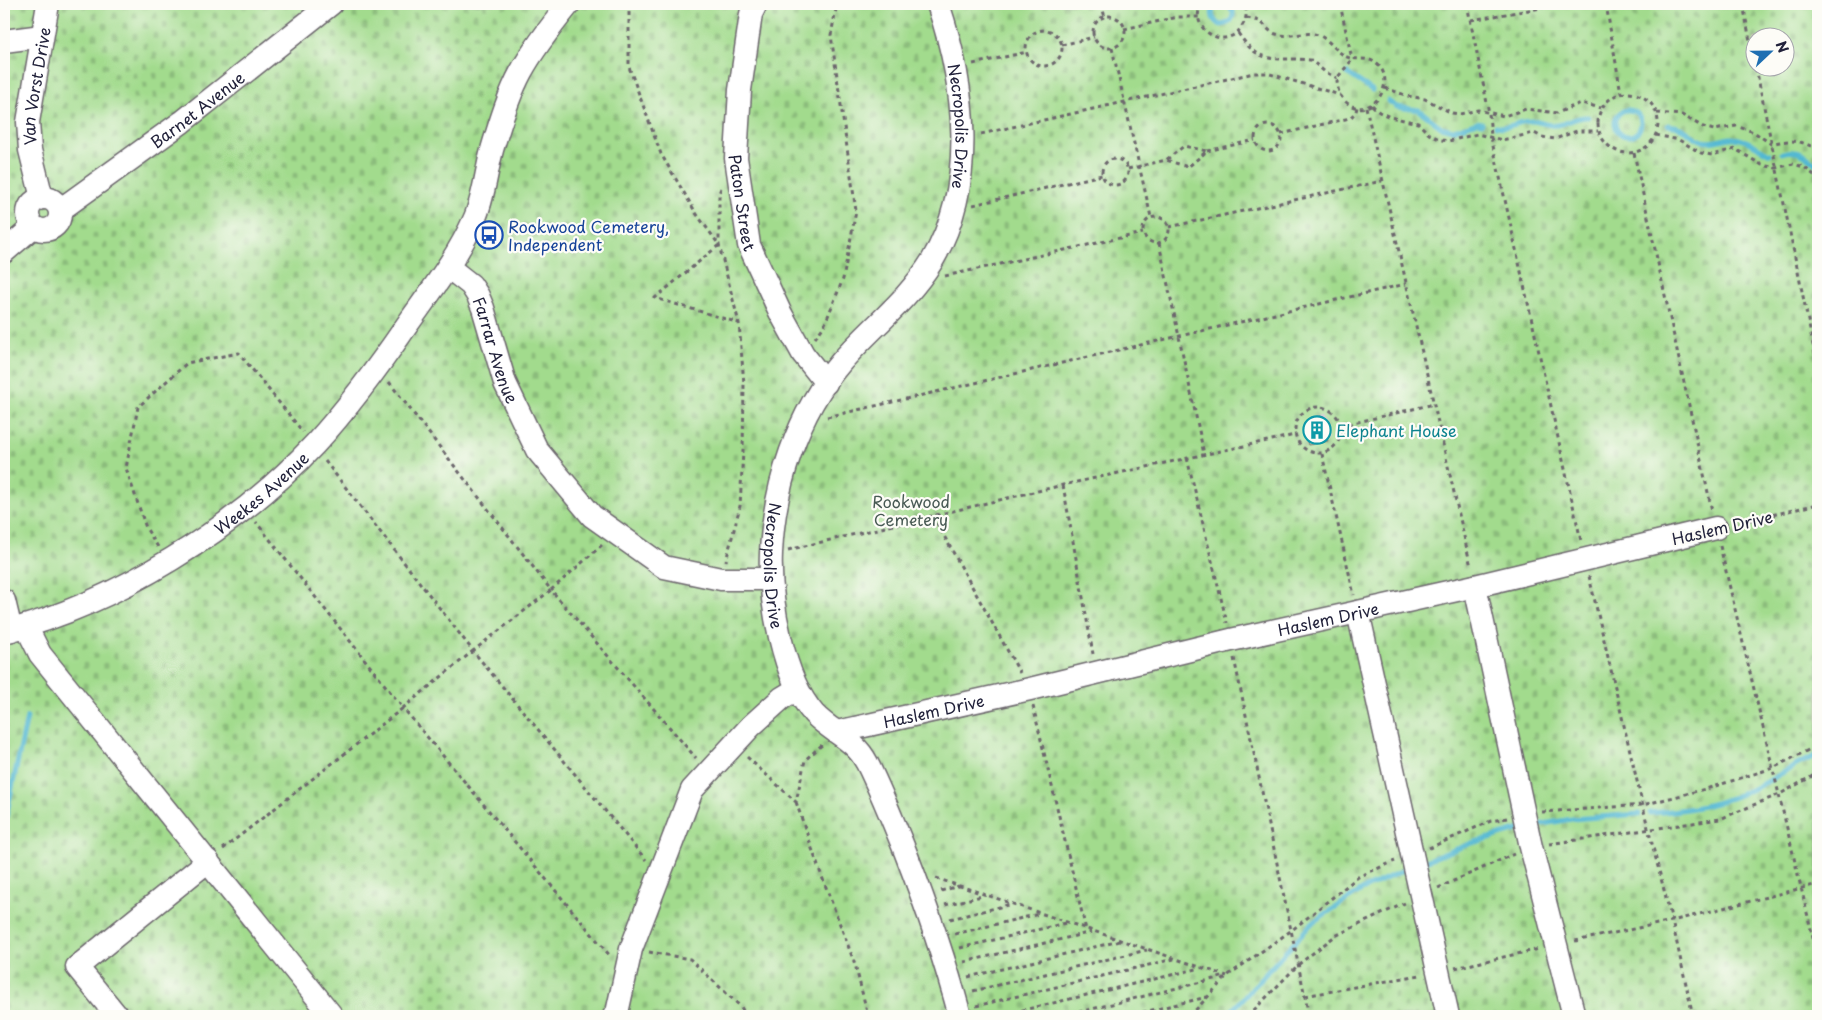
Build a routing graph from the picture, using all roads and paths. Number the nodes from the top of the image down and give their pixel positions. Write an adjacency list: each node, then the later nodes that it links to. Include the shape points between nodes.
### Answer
1 (48, 4): 25 (street, Van Vorst Drive)
2 (331, 4): 63 (street, Barnet Avenue, via 182,122)
3 (569, 4): 71 (street, via 520,74 494,143 475,219)
4 (628, 4): 69 (path, via 629,67 661,154)
5 (756, 4): 76 (street, Paton Street, via 740,90 736,158 749,246)
6 (837, 4): 76 (path, via 831,35 856,211 843,279 824,326)
7 (938, 4): 32 (street, Necropolis Drive)
8 (1101, 4): 18 (path)
9 (1195, 4): 17 (path)
10 (1202, 4): 17 (path)
11 (1244, 4): 20 (path)
12 (1340, 4): 31 (path)
13 (1468, 4): 21 (path)
14 (1564, 4): 21 (path)
15 (1606, 4): 36 (path)
16 (1743, 4): 22 (path)
17 (1199, 8): 19 (path)
18 (1105, 17): 23 (path, via 1119,20); 26 (path, via 1096,22)
19 (1198, 17): 23 (path, via 1178,17); 24 (path, via 1201,25 1214,37 1231,37)
20 (1247, 18): 24 (path); 31 (path, via 1260,21 1277,35 1316,34)
21 (1471, 20): 43 (path)
22 (1748, 28)
23 (1124, 29): 29 (path, via 1120,43)
24 (1238, 32): 33 (path, via 1251,50 1267,58 1311,60)
25 (42, 36): 27 (street); 63 (street, Van Vorst Drive, via 28,128 30,150)
26 (1094, 37): 28 (path); 29 (path, via 1103,47)
27 (4, 41)
28 (1062, 45): 30 (path, via 1060,57 1045,66 1034,62); 30 (path, via 1052,32 1041,30 1031,36)
29 (1112, 48): 38 (path)
30 (1027, 52): 32 (path)
31 (1352, 60): 33 (path); 35 (path, via 1361,58 1377,64 1383,71)
32 (956, 68): 49 (street, Necropolis Drive)
33 (1337, 78): 37 (path)
34 (1758, 78): 51 (path)
35 (1385, 88): 39 (path); 43 (path, via 1425,99 1452,113 1478,110)
36 (1620, 93): 42 (path, via 1612,96); 44 (path, via 1632,92 1643,96)
37 (1340, 94): 38 (path, via 1266,73 1254,73); 40 (path, via 1343,100)
38 (1124, 103): 49 (path); 56 (path)
39 (1372, 105): 41 (path); 48 (path, via 1390,117 1418,123 1441,140 1449,142 1477,134)
40 (1357, 107): 41 (path); 46 (path, via 1350,118)
41 (1366, 107): 61 (path)
42 (1601, 108): 43 (path, via 1581,103 1557,113 1526,109 1504,116); 45 (path)
43 (1489, 113): 48 (path)
44 (1657, 113): 47 (path); 51 (path, via 1682,115 1714,130 1736,126 1754,132)
45 (1598, 131): 48 (path, via 1577,131 1555,139 1534,133 1502,140); 54 (path, via 1612,149)
46 (1280, 134): 50 (path, via 1276,127 1267,124 1256,131); 50 (path, via 1278,146 1267,151)
47 (1656, 135): 54 (path, via 1643,150); 57 (path, via 1680,140 1701,153 1712,155 1734,149)
48 (1491, 136): 95 (path)
49 (962, 139): 64 (street, Necropolis Drive)
50 (1255, 140): 53 (path)
51 (1771, 144): 52 (path, via 1795,140); 57 (path)
52 (1818, 150)
53 (1207, 151): 55 (path, via 1184,146); 55 (path, via 1188,167)
54 (1634, 153): 92 (path)
55 (1166, 160): 56 (path)
56 (1140, 166): 58 (path); 65 (path)
57 (1776, 168): 60 (path, via 1792,164 1804,167); 78 (path)
58 (1128, 169): 59 (path, via 1120,185 1108,184); 59 (path, via 1120,160 1112,159 1104,163)
59 (1102, 175): 64 (path)
60 (1818, 178)
61 (1382, 181): 66 (path); 73 (path)
62 (723, 184): 69 (path, via 718,193)
63 (51, 204): 70 (street, Barnet Avenue, via 59,220 53,228 43,231 34,227)
64 (953, 209): 72 (street, Necropolis Drive, via 932,260)
65 (1152, 217): 66 (path, via 1162,218); 67 (path, via 1145,222)
66 (1169, 227): 68 (path, via 1167,237)
67 (1143, 233): 68 (path, via 1149,241); 72 (path)
68 (1159, 243): 75 (path)
69 (719, 245): 74 (path); 74 (path, via 655,298)
70 (4, 252)
71 (448, 267): 77 (street, Weekes Avenue); 93 (street, Farrar Avenue, via 478,296 505,383 537,450 592,516)
72 (917, 282): 79 (street, Necropolis Drive)
73 (1406, 284): 75 (path); 80 (path)
74 (738, 322): 97 (path, via 744,384 740,506)
75 (1180, 337): 81 (path); 85 (path)
76 (803, 354): 79 (street, Paton Street)
77 (378, 366): 84 (street, Weekes Avenue); 100 (path)
78 (1818, 369)
79 (826, 383): 81 (street, Necropolis Drive)
80 (1434, 404): 82 (path); 99 (path)
81 (803, 423): 94 (street, Necropolis Drive, via 779,495)
82 (1341, 426): 83 (path, via 1328,409 1313,408 1301,415); 86 (path, via 1336,445)
83 (1295, 435): 85 (path); 86 (path, via 1303,448)
84 (313, 446): 90 (street, Weekes Avenue); 96 (path, via 239,353 187,363 138,407 126,468 146,528); 105 (path)
85 (1204, 454): 87 (path)
86 (1322, 454): 102 (path)
87 (1187, 458): 88 (path); 104 (path)
88 (1062, 485): 91 (path); 106 (path)
89 (1818, 504): 92 (path, Haslem Drive)
90 (245, 508): 96 (street, Weekes Avenue); 109 (path)
91 (933, 516): 94 (path); 108 (path)
92 (1716, 528): 95 (street, Haslem Drive); 113 (path)
93 (616, 533): 97 (street, Farrar Avenue, via 664,567); 100 (path)
94 (771, 554): 98 (street, Necropolis Drive)
95 (1585, 559): 99 (street, Haslem Drive); 116 (path)
96 (168, 562): 103 (street, Weekes Avenue, via 98,597)
97 (721, 579): 98 (street, Farrar Avenue)
98 (771, 579): 107 (street, Necropolis Drive, via 779,632)
99 (1476, 586): 102 (street, Haslem Drive); 117 (street)
100 (551, 590): 105 (path); 114 (path)
101 (4, 601): 103 (street)
102 (1358, 612): 104 (street, Haslem Drive); 118 (street)
103 (14, 629): 119 (street, via 40,654)
104 (1231, 640): 106 (street, Haslem Drive); 131 (path)
105 (472, 651): 109 (path); 120 (path)
106 (1096, 673): 108 (street, Haslem Drive)
107 (797, 689): 110 (street, Necropolis Drive, via 816,716); 112 (street, via 770,708)
108 (1030, 689): 110 (street, Haslem Drive); 130 (path)
109 (403, 708): 119 (path); 142 (path)
110 (837, 732): 115 (path, via 805,760); 121 (street, Necropolis Drive, via 852,742 865,760)
111 (1818, 744): 113 (path)
112 (733, 745): 114 (street); 115 (path)
113 (1772, 768): 116 (path); 139 (path)
114 (708, 772): 120 (street, via 692,790)
115 (796, 802): 152 (path, via 855,964)
116 (1643, 805): 117 (path); 160 (path)
117 (1524, 814): 118 (path, via 1491,822); 159 (street)
118 (1411, 855): 131 (path, via 1358,876); 158 (street)
119 (208, 861): 148 (street, via 77,967); 149 (street)
120 (659, 875): 136 (street)
121 (915, 877): 122 (path, via 926,874); 147 (street, Necropolis Drive, via 939,945)
122 (960, 886): 123 (path); 124 (path)
123 (940, 891)
124 (986, 895): 125 (path); 126 (path)
125 (1013, 904): 127 (path); 128 (path)
126 (945, 905)
127 (1039, 914): 129 (path); 133 (path)
128 (950, 919)
129 (1066, 923): 130 (path); 135 (path)
130 (1086, 930): 132 (path)
131 (1292, 930): 143 (path); 157 (path)
132 (1093, 932): 134 (path); 140 (path)
133 (955, 934)
134 (1120, 941): 137 (path); 144 (path)
135 (959, 948)
136 (631, 949): 142 (street); 151 (path, via 690,959 741,1007)
137 (1147, 950): 138 (path); 145 (path)
138 (1175, 959): 141 (path); 147 (path)
139 (1818, 959)
140 (964, 962)
141 (1202, 968): 143 (path); 153 (path)
142 (625, 974): 150 (street)
143 (1226, 976): 146 (path); 154 (path)
144 (968, 977)
145 (972, 992)
146 (1207, 997): 155 (path); 156 (path)
147 (968, 1011)
148 (117, 1016)
149 (332, 1016)
150 (614, 1016)
151 (746, 1016)
152 (868, 1016)
153 (998, 1016)
154 (1063, 1016)
155 (1128, 1016)
156 (1190, 1016)
157 (1309, 1016)
158 (1448, 1016)
159 (1574, 1016)
160 (1693, 1016)

